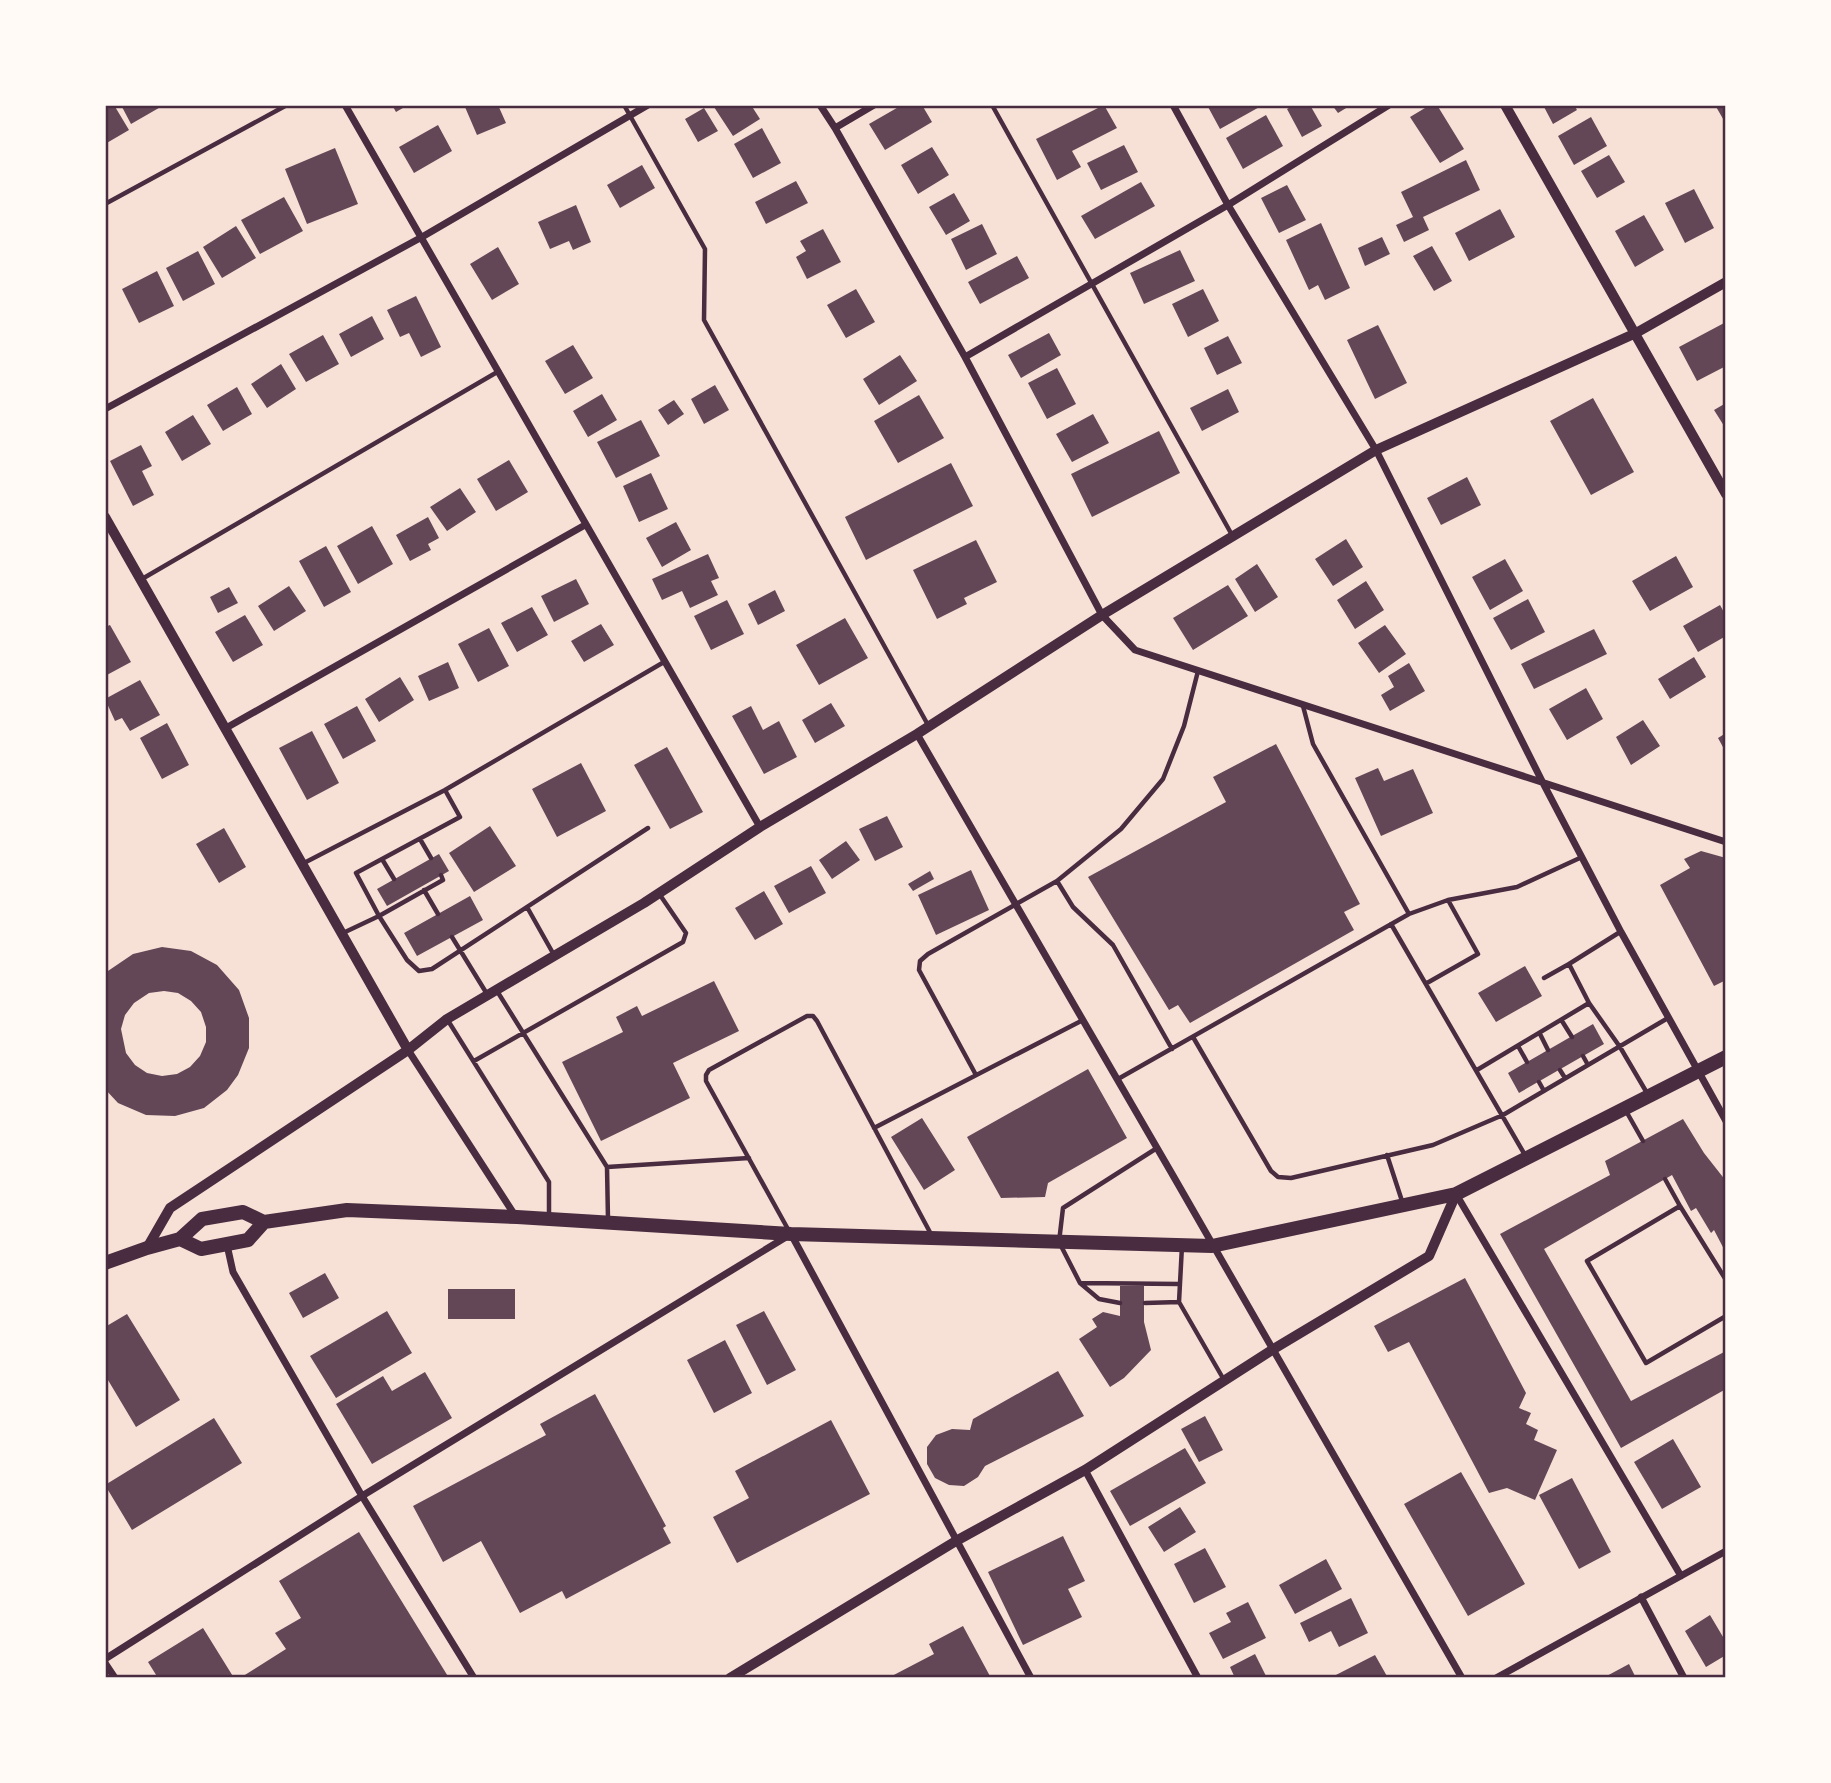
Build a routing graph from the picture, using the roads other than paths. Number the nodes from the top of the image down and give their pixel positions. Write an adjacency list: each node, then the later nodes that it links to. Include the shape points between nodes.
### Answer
1 (287, 105): 13 (lane)
2 (345, 105): 15 (street)
3 (624, 105): 11 (lane)
4 (648, 105): 11 (street)
5 (820, 105): 12 (street)
6 (874, 105): 12 (street)
7 (992, 105): 17 (lane)
8 (1173, 105): 14 (street)
9 (1389, 105): 14 (street)
10 (1505, 105): 18 (street)
11 (630, 115): 15 (street); 32 (lane, via 705,249 704,320)
12 (835, 128): 19 (street)
13 (105, 204)
14 (1228, 205): 17 (street); 22 (street)
15 (422, 236): 20 (street); 21 (street)
16 (1726, 282): 18 (street)
17 (1092, 284): 19 (street); 26 (lane)
18 (1636, 333): 22 (street); 23 (street)
19 (965, 357): 28 (street)
20 (499, 371): 25 (street); 27 (lane)
21 (105, 410)
22 (1376, 450): 26 (street); 35 (street)
23 (1726, 494)
24 (105, 517): 27 (street)
25 (585, 525): 29 (street); 33 (street)
26 (1233, 536): 28 (street)
27 (141, 580): 33 (street)
28 (1102, 615): 30 (street, via 1135,650); 32 (street)
29 (664, 662): 36 (lane); 37 (street)
30 (1198, 671): 31 (street); 47 (lane, via 1184,726 1163,779 1121,829)
31 (1303, 705): 35 (street); 54 (lane, via 1313,744)
32 (929, 726): 34 (street)
33 (226, 728): 44 (street)
34 (917, 734): 37 (street); 51 (street)
35 (1543, 783): 40 (street); 41 (street)
36 (445, 790): 39 (lane, via 460,817); 44 (lane)
37 (760, 827): 49 (street)
38 (648, 828): 52 (lane)
39 (420, 839): 42 (lane); 43 (lane)
40 (1726, 842)
41 (1583, 857): 50 (lane, via 1517,887); 57 (street)
42 (431, 858)
43 (382, 859): 46 (lane); 55 (lane, via 356,873)
44 (303, 863): 58 (street)
45 (441, 875): 48 (lane, via 443,880)
46 (394, 879)
47 (1057, 881): 51 (lane); 77 (lane, via 1073,907 1113,945)
48 (424, 890): 53 (lane); 55 (lane)
49 (659, 893): 61 (street); 71 (lane, via 686,933 683,942)
50 (1448, 900): 54 (lane); 64 (lane, via 1478,954)
51 (1018, 905): 69 (street); 88 (lane, via 920,961 919,970)
52 (527, 907): 60 (lane); 61 (lane)
53 (438, 914)
54 (1409, 914): 56 (lane)
55 (379, 916): 58 (lane); 60 (lane, via 419,971 432,969)
56 (1391, 924): 64 (lane); 73 (lane)
57 (1621, 932): 62 (lane); 67 (street)
58 (342, 933): 78 (street)
59 (452, 937): 60 (lane)
60 (459, 951): 65 (lane)
61 (555, 956): 65 (street)
62 (1569, 964): 63 (lane); 66 (lane)
63 (1544, 978)
64 (1427, 983): 85 (lane)
65 (492, 993): 68 (street); 71 (lane)
66 (1590, 1003): 70 (lane); 76 (lane)
67 (1669, 1018): 76 (lane); 87 (street)
68 (447, 1019): 78 (street); 82 (lane)
69 (1083, 1020): 88 (lane); 89 (street)
70 (1562, 1021): 72 (lane); 74 (lane)
71 (522, 1033): 82 (lane); 103 (lane)
72 (1540, 1034): 75 (lane); 79 (lane)
73 (1193, 1037): 77 (lane); 100 (lane, via 1278,1177 1291,1178)
74 (1572, 1037)
75 (1518, 1046): 83 (lane); 85 (lane)
76 (1620, 1047): 84 (lane); 93 (lane)
77 (1172, 1049): 89 (lane)
78 (408, 1050): 108 (street); 119 (street, via 170,1208)
79 (1548, 1050)
80 (1583, 1056): 84 (lane)
81 (1726, 1057): 87 (main road)
82 (474, 1061): 109 (lane, via 549,1182)
83 (1527, 1062)
84 (1588, 1065): 90 (lane)
85 (1477, 1070): 95 (lane)
86 (1560, 1070): 90 (lane)
87 (1698, 1073): 93 (main road); 96 (street)
88 (976, 1075): 97 (lane)
89 (1118, 1079): 99 (street)
90 (1565, 1079): 92 (lane)
91 (1539, 1082): 92 (lane)
92 (1544, 1091): 95 (lane)
93 (1650, 1098): 94 (main road)
94 (1625, 1110): 98 (lane); 102 (main road)
95 (1503, 1115): 100 (lane, via 1433,1145); 102 (lane)
96 (1726, 1121)
97 (874, 1128): 101 (lane, via 817,1021 807,1016 706,1075); 113 (lane)
98 (1643, 1141)
99 (1157, 1149): 115 (lane, via 1063,1208); 118 (street)
100 (1387, 1155): 106 (lane)
101 (749, 1158): 103 (lane); 112 (lane)
102 (1527, 1159): 105 (main road)
103 (607, 1167): 111 (lane)
104 (1665, 1179): 107 (lane)
105 (1455, 1195): 106 (main road); 128 (street, via 1429,1256); 134 (street)
106 (1403, 1205): 118 (main road)
107 (1680, 1206): 121 (lane); 127 (lane, via 1587,1261 1646,1363)
108 (517, 1217): 109 (main road); 110 (main road, via 347,1210)
109 (549, 1220): 111 (main road)
110 (264, 1222): 114 (main road, via 243,1212 202,1219); 116 (main road, via 248,1241)
111 (608, 1223): 112 (main road)
112 (792, 1234): 113 (main road); 131 (street); 132 (street)
113 (933, 1238): 115 (main road)
114 (180, 1239): 116 (main road, via 201,1249); 119 (main road)
115 (1059, 1241): 117 (main road); 122 (lane)
116 (227, 1245): 131 (street, via 233,1272)
117 (1182, 1245): 118 (main road); 123 (lane)
118 (1212, 1246): 128 (street)
119 (146, 1248): 120 (main road)
120 (105, 1263)
121 (1726, 1280)
122 (1080, 1283): 123 (lane); 125 (lane, via 1099,1299)
123 (1179, 1284): 124 (lane)
124 (1179, 1302): 126 (lane); 129 (lane)
125 (1120, 1303)
126 (1145, 1303)
127 (1726, 1317)
128 (1272, 1350): 129 (street); 142 (street)
129 (1224, 1381): 130 (street)
130 (1085, 1470): 132 (street); 141 (street)
131 (362, 1496): 136 (street); 138 (street)
132 (956, 1541): 139 (street); 140 (street)
133 (1726, 1551): 134 (street)
134 (1681, 1576): 135 (street)
135 (1640, 1597): 143 (street); 144 (street)
136 (105, 1661): 137 (street)
137 (115, 1678)
138 (474, 1678)
139 (730, 1678)
140 (1031, 1678)
141 (1198, 1678)
142 (1462, 1678)
143 (1496, 1678)
144 (1684, 1678)

